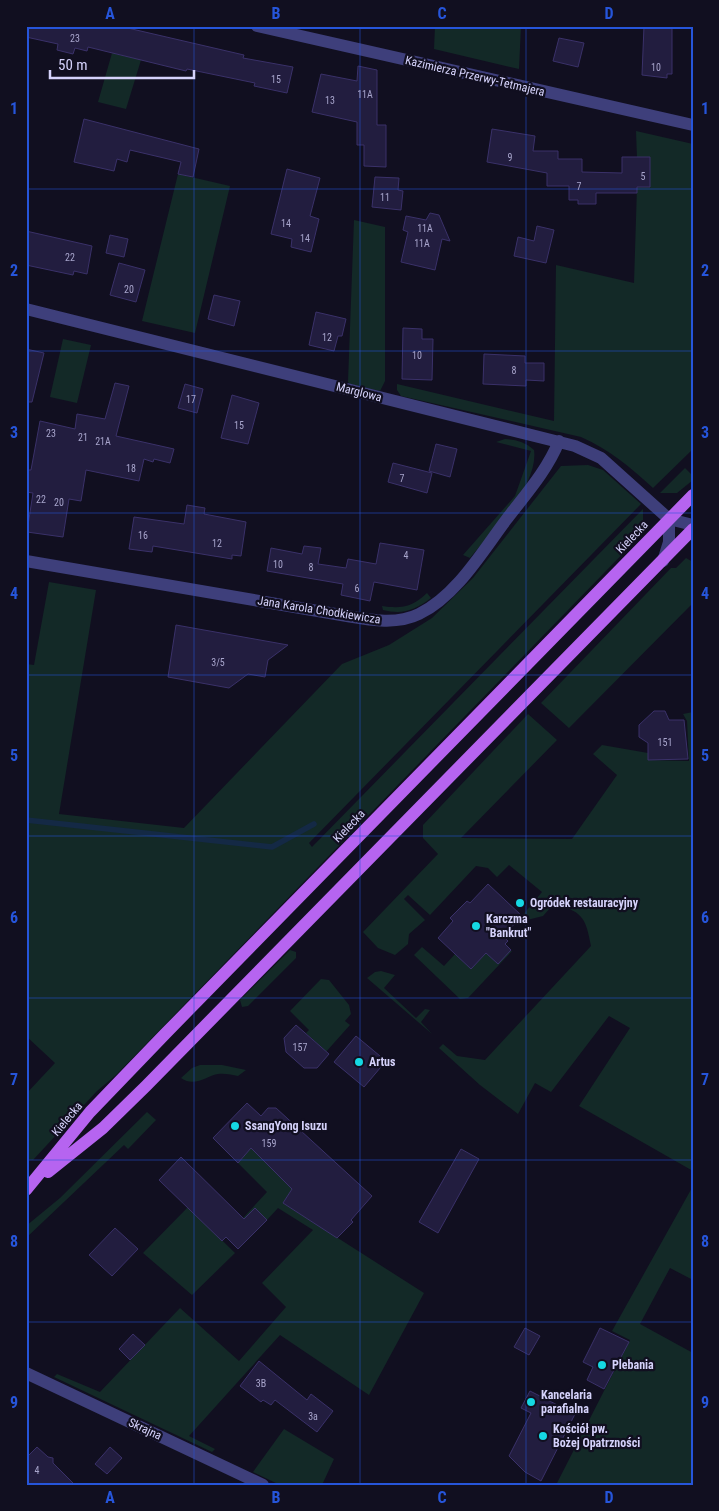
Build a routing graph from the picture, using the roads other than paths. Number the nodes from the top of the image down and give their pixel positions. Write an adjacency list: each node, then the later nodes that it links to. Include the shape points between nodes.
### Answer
1 (257, 26): 2 (street, Kazimierza Przerwy-Tetmajera)
2 (693, 125)
3 (26, 309): 4 (street, Marglowa)
4 (559, 442): 6 (street, Marglowa, via 601,458); 9 (street, Jana Karola Chodkiewicza, via 545,469 466,573 430,608 403,619 355,618)
5 (693, 495): 6 (main road, Kielecka)
6 (669, 519): 7 (street, Marglowa); 10 (street, via 669,542); 11 (main road, Kielecka, via 164,1034 90,1112)
7 (693, 525)
8 (693, 530): 10 (main road, Kielecka)
9 (26, 561)
10 (663, 561): 11 (main road, Kielecka, via 146,1086 102,1128)
11 (29, 1187)
12 (26, 1373): 13 (street, Skrajna)
13 (263, 1485)

